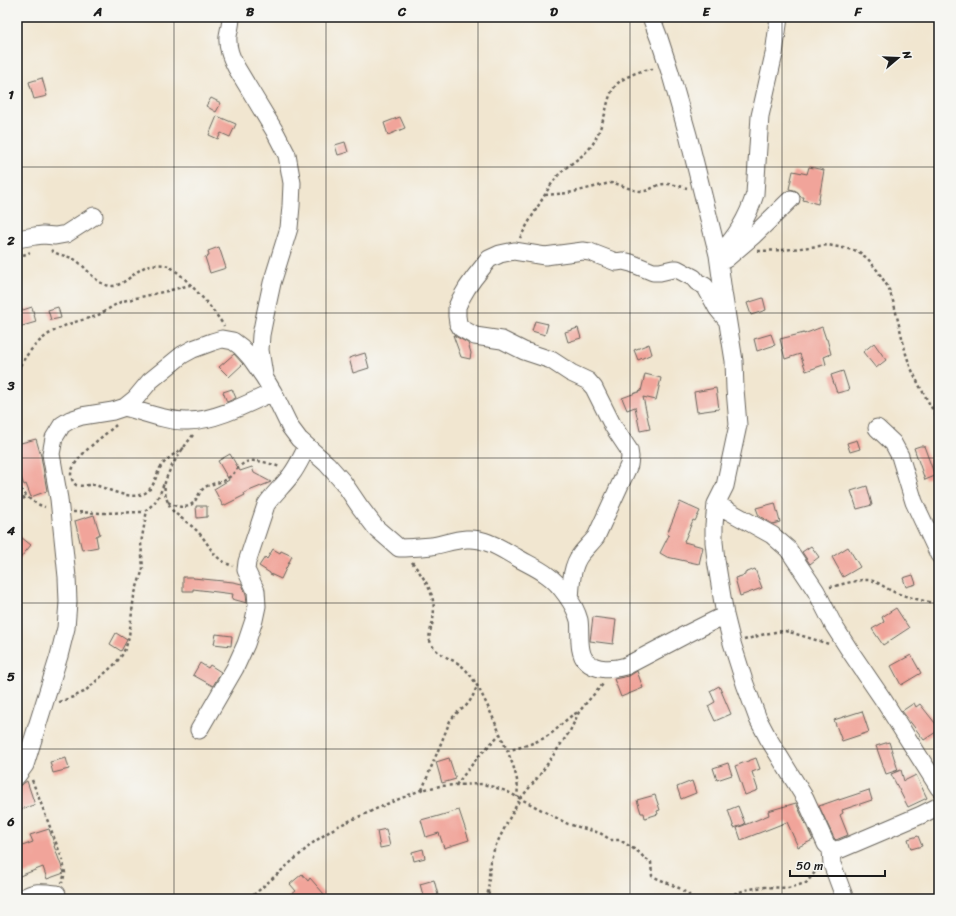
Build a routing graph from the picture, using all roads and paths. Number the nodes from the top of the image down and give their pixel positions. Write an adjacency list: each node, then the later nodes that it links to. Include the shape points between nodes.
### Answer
1 (231, 17): 20 (street, via 228,45 231,56 287,155 292,183 289,228 272,283 261,336 260,350)
2 (651, 17): 4 (street)
3 (779, 17): 15 (street, via 760,116 755,194 752,205)
4 (670, 72): 5 (street); 6 (path, via 648,69 618,83 612,90 594,141 582,156 562,170)
5 (703, 194): 6 (path, via 671,184 658,185 642,192 610,183 568,193); 15 (street)
6 (545, 195): 13 (path)
7 (791, 199): 11 (street)
8 (94, 216): 9 (street, via 66,234)
9 (17, 239)
10 (49, 247): 16 (path, via 57,254 72,258 96,280 106,285 115,286 147,266 156,265 167,265)
11 (737, 249): 15 (street); 24 (path, via 765,252 828,246 858,251 868,259 888,287 910,366)
12 (34, 250): 14 (path)
13 (514, 252): 17 (street, via 545,256 583,251 616,262 631,263 654,272 677,269 705,286); 42 (street, via 489,259 474,278 457,307 458,323 461,328 475,336 502,340 551,360 588,380 629,450 629,465 596,537 577,560)
14 (17, 256)
15 (719, 259): 17 (street)
16 (191, 285): 18 (path, via 222,322); 19 (path, via 123,301 101,314 48,334 24,358)
17 (728, 320): 35 (street, via 734,360 738,425 725,486)
18 (233, 341): 20 (street, via 250,356); 22 (street, via 212,342 182,355 150,381)
19 (17, 371)
20 (264, 377): 21 (street)
21 (273, 392): 23 (street); 27 (street, via 290,427)
22 (125, 407): 23 (street, via 172,420); 37 (street, via 82,416 62,425 54,438 51,454)
23 (206, 419): 28 (path)
24 (939, 421)
25 (118, 423): 28 (path, via 82,455 76,464 71,478 77,485 95,486 126,495 144,494 155,482 163,464)
26 (877, 428): 39 (street, via 893,443 900,456 914,502)
27 (307, 447): 29 (street); 38 (street, via 343,482 376,528)
28 (184, 448): 30 (path)
29 (296, 467): 34 (path, via 250,461 228,478 206,487 188,506 175,506); 40 (street, via 266,505)
30 (165, 480): 34 (path); 36 (path, via 158,498)
31 (17, 484): 32 (path)
32 (27, 498): 33 (path); 37 (path)
33 (17, 501)
34 (168, 502): 40 (path, via 173,511 200,534 216,557 222,562)
35 (716, 504): 41 (street, via 772,535 788,549); 44 (street, via 714,542)
36 (147, 510): 37 (path); 49 (path, via 141,543 143,569 134,596 129,636 122,655 84,692)
37 (60, 512): 49 (street, via 67,577 66,628)
38 (399, 548): 42 (street, via 478,539 548,576); 48 (path, via 421,575 434,599 430,640 434,648 464,667)
39 (939, 555)
40 (246, 570): 51 (street, via 256,591 257,606 254,620 235,668)
41 (816, 591): 43 (path, via 868,580 892,592); 46 (street)
42 (570, 600): 47 (street, via 578,620 584,660 596,667)
43 (939, 604)
44 (725, 615): 45 (street); 47 (street, via 632,664)
45 (732, 643): 46 (path, via 784,631); 61 (street, via 758,719 805,798)
46 (850, 651): 56 (street)
47 (618, 668): 50 (path)
48 (477, 686): 52 (path); 57 (path, via 470,701 450,721)
49 (43, 708): 54 (street)
50 (579, 712): 53 (path, via 539,741); 59 (path, via 570,731)
51 (199, 730)
52 (500, 734): 53 (path); 55 (path)
53 (507, 751): 58 (path, via 516,776)
54 (21, 770): 63 (path, via 63,861 65,873)
55 (456, 785): 57 (path); 58 (path, via 482,784)
56 (939, 788)
57 (422, 790): 65 (path, via 336,827 314,842)
58 (517, 797): 59 (path)
59 (520, 799): 62 (path, via 495,847 490,862); 68 (path, via 568,824 600,833 611,840 620,840 651,862 652,876 679,888)
60 (939, 806): 61 (street, via 835,850)
61 (832, 857): 69 (path, via 806,883 788,888 749,889); 70 (street)
62 (488, 892): 66 (path); 67 (path)
63 (57, 894): 64 (street, via 37,892)
64 (21, 899)
65 (249, 899)
66 (486, 899)
67 (491, 899)
68 (695, 899)
69 (717, 899)
70 (845, 899)

